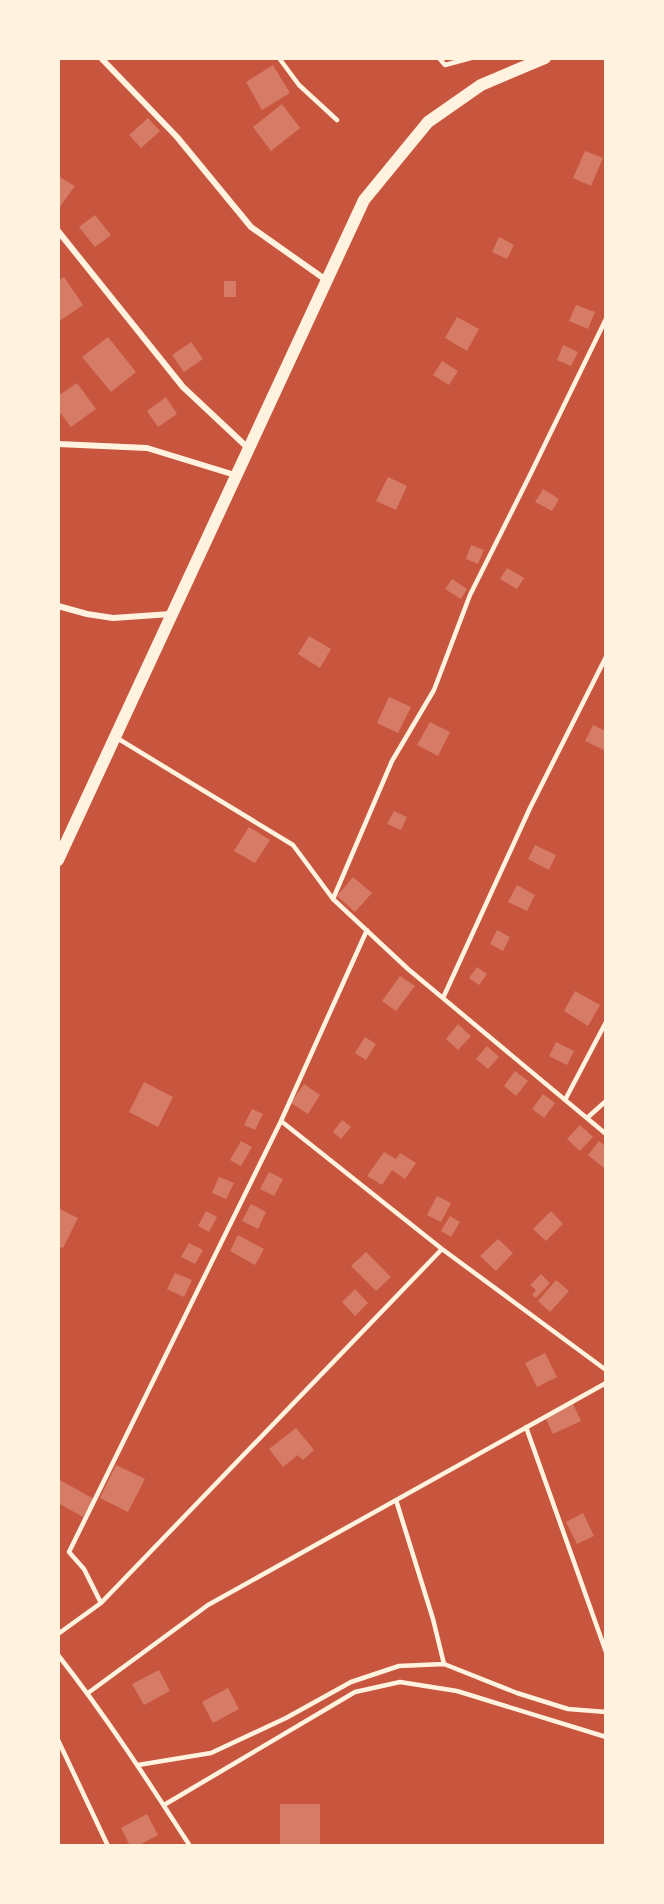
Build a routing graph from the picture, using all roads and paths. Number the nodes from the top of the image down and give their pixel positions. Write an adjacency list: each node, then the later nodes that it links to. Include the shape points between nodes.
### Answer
1 (101, 58): 8 (street, via 177,137 251,227)
2 (279, 58): 6 (lane, via 299,85)
3 (439, 58): 4 (lane, via 445,65)
4 (471, 58)
5 (545, 58): 8 (main road, via 481,85 428,122 364,200)
6 (337, 120)
7 (58, 231): 11 (street, via 183,387)
8 (326, 280): 11 (main road)
9 (606, 319): 18 (lane, via 470,595 434,690 392,761)
10 (58, 444): 12 (street, via 147,448)
11 (248, 448): 12 (main road)
12 (236, 475): 14 (main road)
13 (58, 606): 14 (street, via 113,618)
14 (171, 614): 16 (main road)
15 (606, 657): 20 (lane, via 530,808)
16 (115, 737): 17 (main road); 18 (lane, via 293,845)
17 (58, 860)
18 (333, 899): 19 (lane)
19 (367, 930): 20 (lane); 25 (lane)
20 (442, 998): 22 (lane)
21 (606, 1022): 22 (lane)
22 (565, 1100): 24 (lane)
23 (606, 1101): 24 (lane)
24 (587, 1118): 26 (lane)
25 (281, 1121): 27 (lane); 32 (lane, via 69,1552 84,1569)
26 (606, 1134)
27 (442, 1249): 28 (lane); 32 (lane)
28 (606, 1370)
29 (606, 1383): 30 (lane)
30 (526, 1427): 31 (lane); 34 (lane)
31 (396, 1500): 36 (lane); 37 (lane, via 208,1605)
32 (100, 1603): 33 (lane)
33 (58, 1635)
34 (606, 1652)
35 (58, 1655): 37 (lane)
36 (444, 1664): 38 (lane, via 568,1709); 41 (lane, via 399,1666 351,1682 211,1753)
37 (88, 1693): 41 (lane)
38 (606, 1712)
39 (606, 1737): 42 (lane, via 457,1691 400,1682 355,1692)
40 (58, 1740): 43 (lane)
41 (138, 1765): 42 (lane)
42 (164, 1805): 44 (lane)
43 (108, 1845)
44 (190, 1845)

